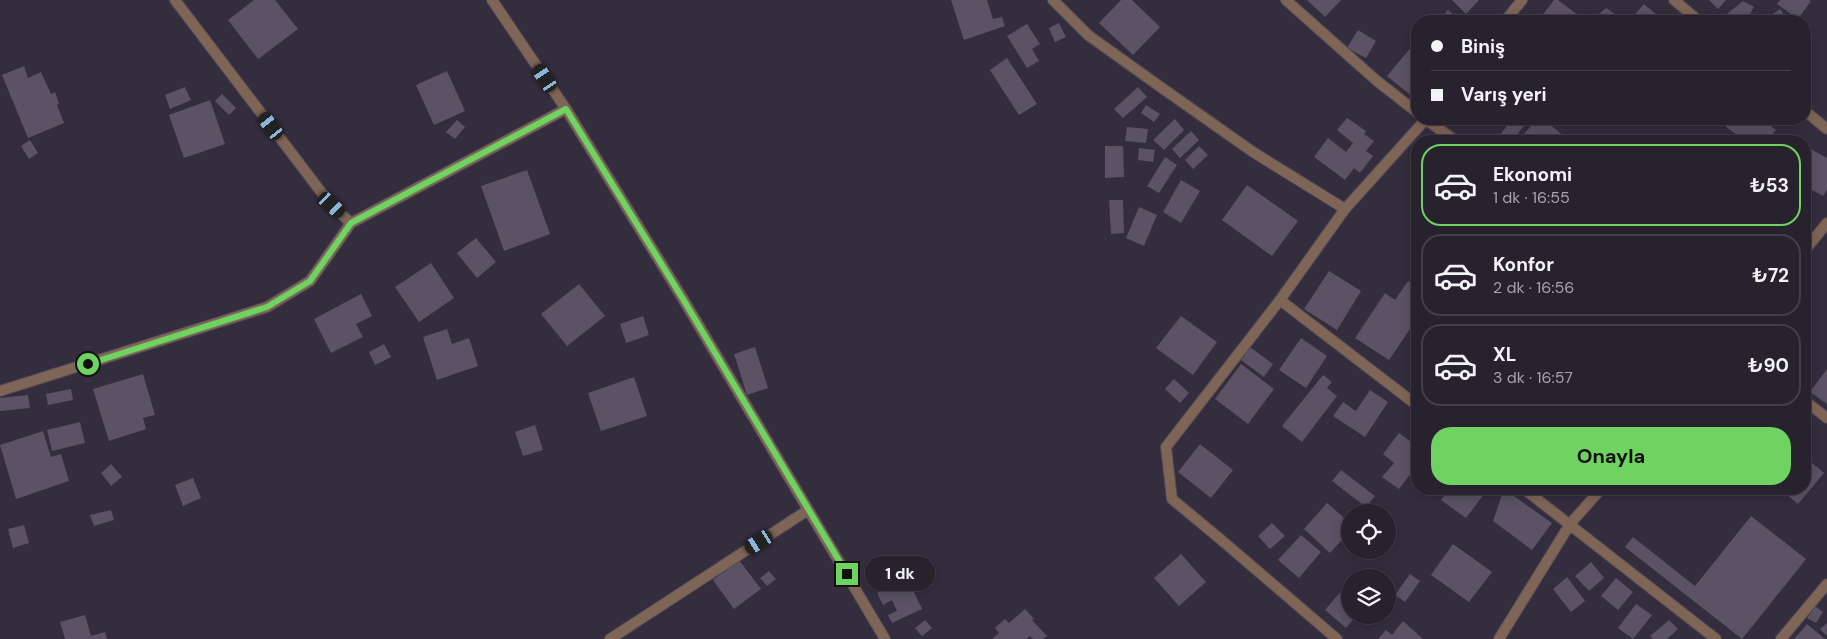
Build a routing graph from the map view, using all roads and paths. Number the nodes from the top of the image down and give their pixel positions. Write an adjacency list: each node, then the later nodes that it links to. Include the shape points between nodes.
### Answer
1 (175, 0): 19 (street, via 332,205)
2 (492, 0): 10 (street)
3 (1053, 0): 18 (street, via 1088,35 1162,88 1253,152)
4 (1286, 0): 9 (street)
5 (1522, 0): 7 (street)
6 (1674, 0): 8 (street)
7 (1510, 15)
8 (1692, 15)
9 (1411, 108)
10 (566, 109): 19 (street); 29 (street)
11 (1811, 116): 14 (street)
12 (1421, 125): 15 (street)
13 (1434, 125): 16 (street)
14 (1827, 129)
15 (1412, 135)
16 (1448, 135)
17 (1411, 136): 18 (street)
18 (1345, 209): 22 (street)
19 (351, 223): 23 (street, via 310,281 267,307)
20 (1827, 223): 21 (street)
21 (1811, 243)
22 (1280, 300): 24 (street); 34 (street, via 1166,447 1172,499)
23 (0, 391)
24 (1411, 401)
25 (1811, 406): 26 (street)
26 (1827, 418)
27 (1532, 495): 30 (street)
28 (1596, 495): 30 (street)
29 (808, 510): 32 (street); 33 (street)
30 (1570, 524): 35 (street); 36 (street)
31 (1827, 584): 37 (street)
32 (610, 639)
33 (885, 639)
34 (1337, 639)
35 (1498, 639)
36 (1716, 639)
37 (1781, 639)

